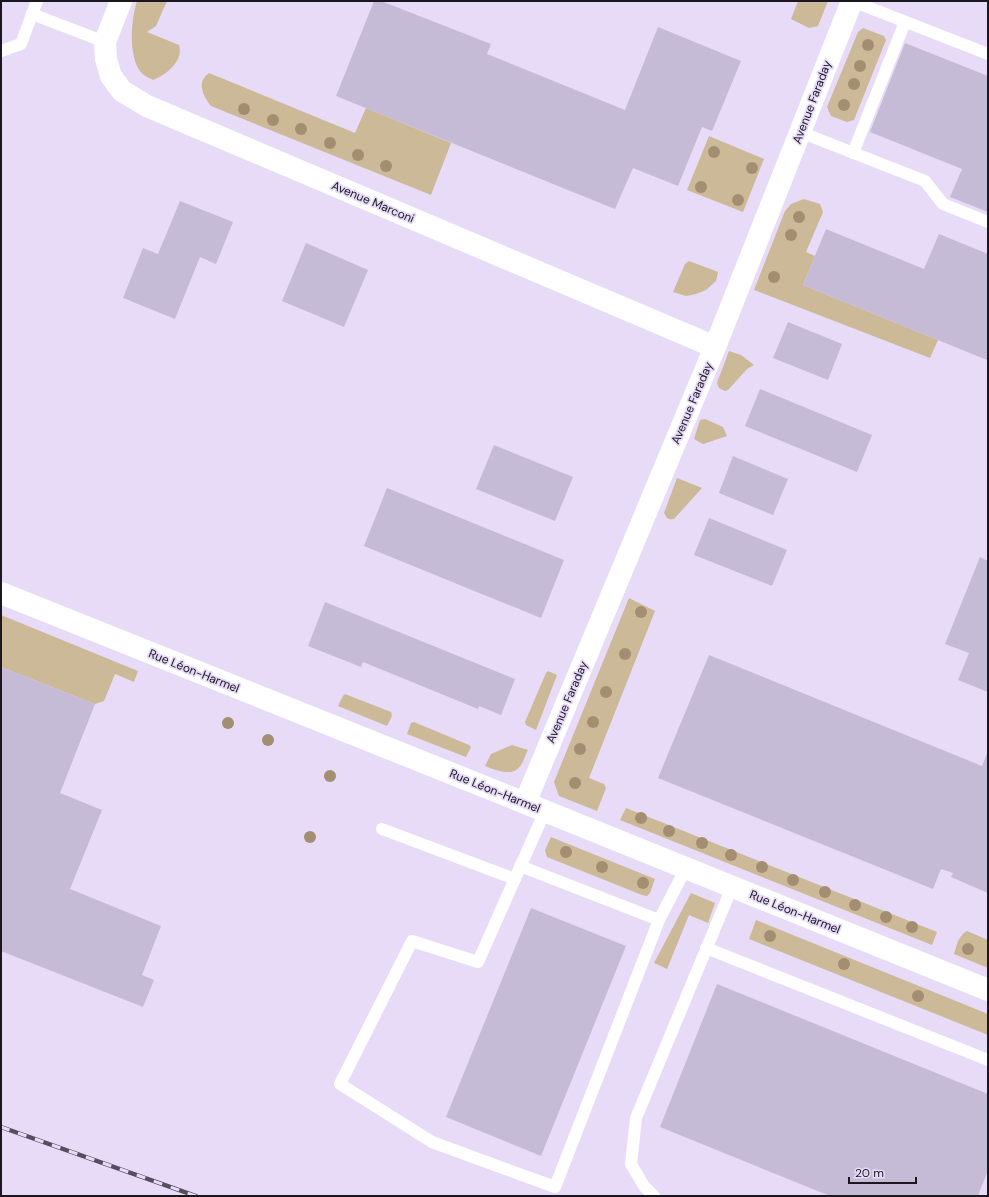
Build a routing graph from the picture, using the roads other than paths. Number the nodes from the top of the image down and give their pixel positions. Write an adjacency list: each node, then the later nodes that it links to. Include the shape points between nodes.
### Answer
1 (37, 1): 4 (lane)
2 (121, 1): 6 (street, Avenue Marconi)
3 (852, 1): 5 (lane); 9 (street, Avenue Faraday)
4 (32, 14): 6 (lane); 7 (lane, via 21,44)
5 (905, 22): 8 (lane); 10 (lane)
6 (105, 42): 12 (street, Avenue Marconi, via 111,76 122,90 147,106)
7 (1, 51)
8 (988, 54)
9 (800, 132): 10 (lane); 12 (street, Avenue Faraday)
10 (854, 153): 11 (lane, via 925,181 943,204)
11 (988, 222)
12 (715, 347): 14 (street, Avenue Faraday)
13 (1, 593): 14 (street, Rue Léon-Harmel)
14 (525, 803): 15 (street, Rue Léon-Harmel)
15 (545, 811): 17 (lane); 18 (street, Rue Léon-Harmel)
16 (382, 829): 19 (lane)
17 (520, 866): 19 (lane); 21 (lane)
18 (686, 868): 20 (street, Rue Léon-Harmel); 21 (lane)
19 (515, 879): 21 (lane, via 478,962 412,941 340,1084 432,1142 556,1188)
20 (732, 887): 22 (lane); 23 (street, Rue Léon-Harmel)
21 (659, 920)
22 (706, 948): 24 (lane); 25 (lane, via 636,1118 631,1164 644,1186)
23 (988, 990)
24 (988, 1060)
25 (654, 1196)

